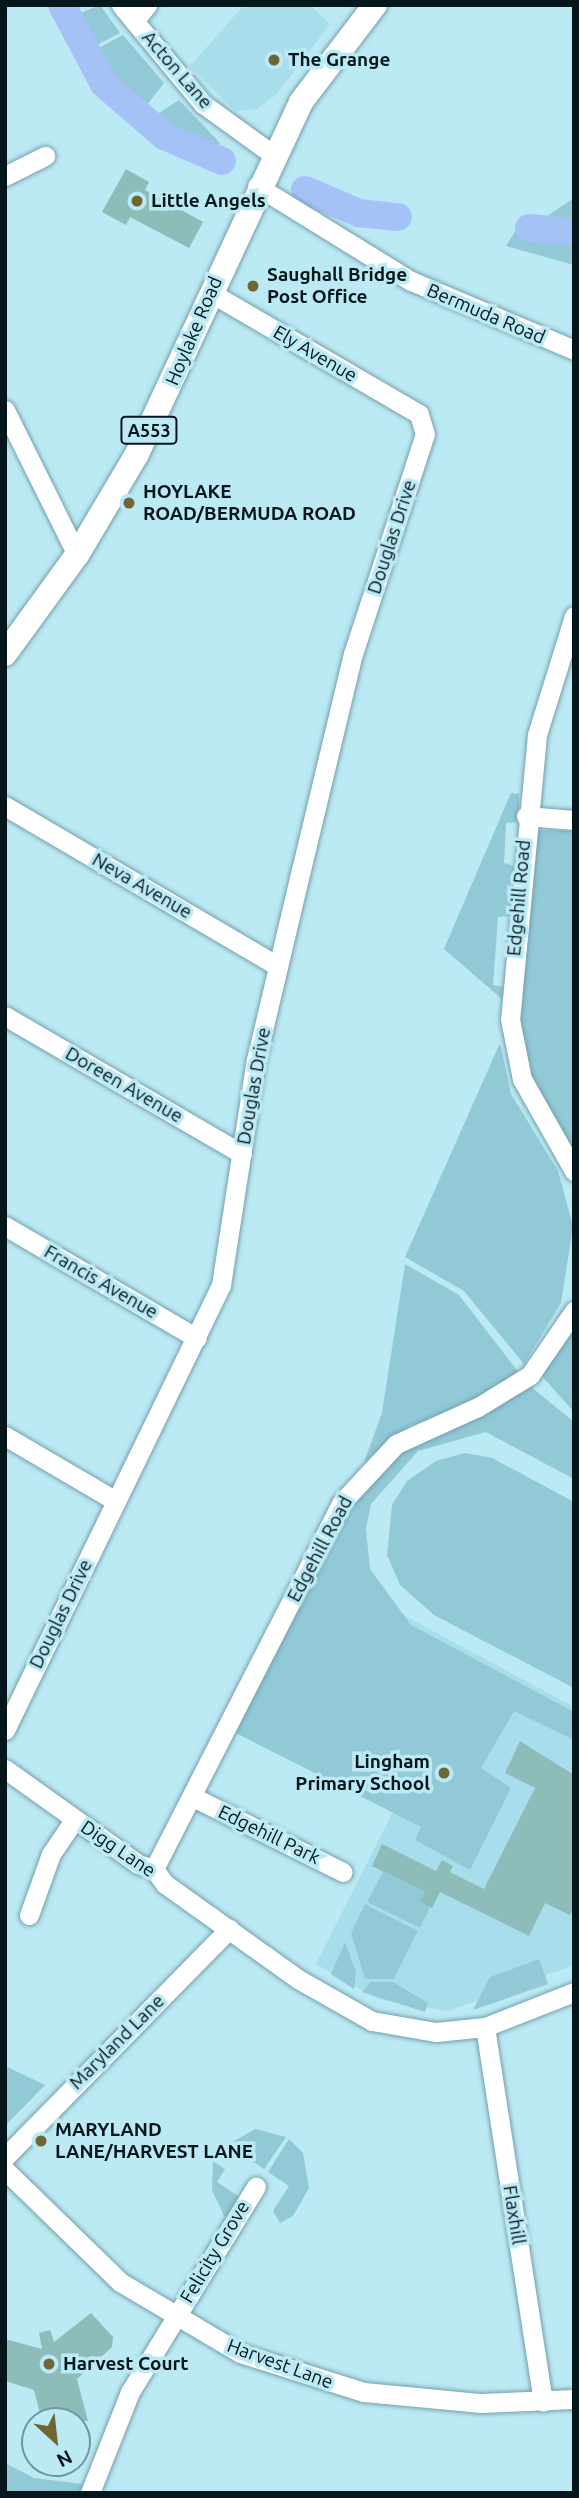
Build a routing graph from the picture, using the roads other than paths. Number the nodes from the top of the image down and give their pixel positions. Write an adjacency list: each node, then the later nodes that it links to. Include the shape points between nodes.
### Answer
1 (121, 5): 4 (street, Acton Lane)
2 (147, 5): 4 (street)
3 (375, 5): 5 (main road, Hoylake Road / A553, via 301,102)
4 (134, 21): 5 (street, Acton Lane, via 203,104)
5 (272, 154): 8 (main road, Hoylake Road / A553)
6 (45, 156): 7 (street)
7 (5, 176)
8 (257, 186): 9 (main road, Hoylake Road / A553); 10 (street, Bermuda Road, via 411,282)
9 (211, 293): 12 (street, Ely Avenue); 13 (main road, Hoylake Road / A553, via 137,454)
10 (574, 350)
11 (5, 410): 13 (street)
12 (419, 414): 19 (street, Douglas Drive, via 425,433 353,654)
13 (78, 555): 15 (main road, Hoylake Road / A553)
14 (574, 616): 17 (street, Edgehill Road, via 547,690)
15 (5, 654)
16 (5, 806): 19 (street, Neva Avenue)
17 (526, 816): 18 (street); 22 (street, Edgehill Road, via 511,1030 522,1079)
18 (574, 820)
19 (278, 966): 21 (street, Douglas Drive)
20 (5, 1016): 21 (street, Doreen Avenue)
21 (242, 1154): 25 (street, Douglas Drive, via 221,1284)
22 (574, 1171)
23 (5, 1226): 25 (street, Francis Avenue)
24 (574, 1311): 30 (street, Edgehill Road, via 530,1375 478,1407 396,1444 342,1502)
25 (197, 1338): 27 (street, Douglas Drive)
26 (5, 1436): 27 (street)
27 (116, 1501): 28 (street, Douglas Drive)
28 (5, 1730)
29 (5, 1769): 31 (street, Digg Lane)
30 (195, 1798): 32 (street, Edgehill Road); 33 (street, Edgehill Park)
31 (74, 1819): 32 (street, Digg Lane); 34 (street, via 51,1854)
32 (154, 1869): 35 (street, Digg Lane, via 165,1884)
33 (343, 1872)
34 (29, 1915)
35 (229, 1929): 37 (street, Digg Lane, via 372,2021 436,2032); 38 (street, Maryland Lane)
36 (574, 1992): 37 (street, Digg Lane)
37 (485, 2027): 43 (street, Flaxhill)
38 (5, 2157)
39 (5, 2170): 41 (street, Harvest Lane, via 94,2261)
40 (256, 2186): 41 (street, Felicity Grove)
41 (175, 2319): 43 (street, Harvest Lane, via 240,2353 364,2392); 44 (street, Felicity Grove, via 130,2392)
42 (574, 2399): 43 (street, Harvest Lane)
43 (543, 2402)
44 (90, 2493)

